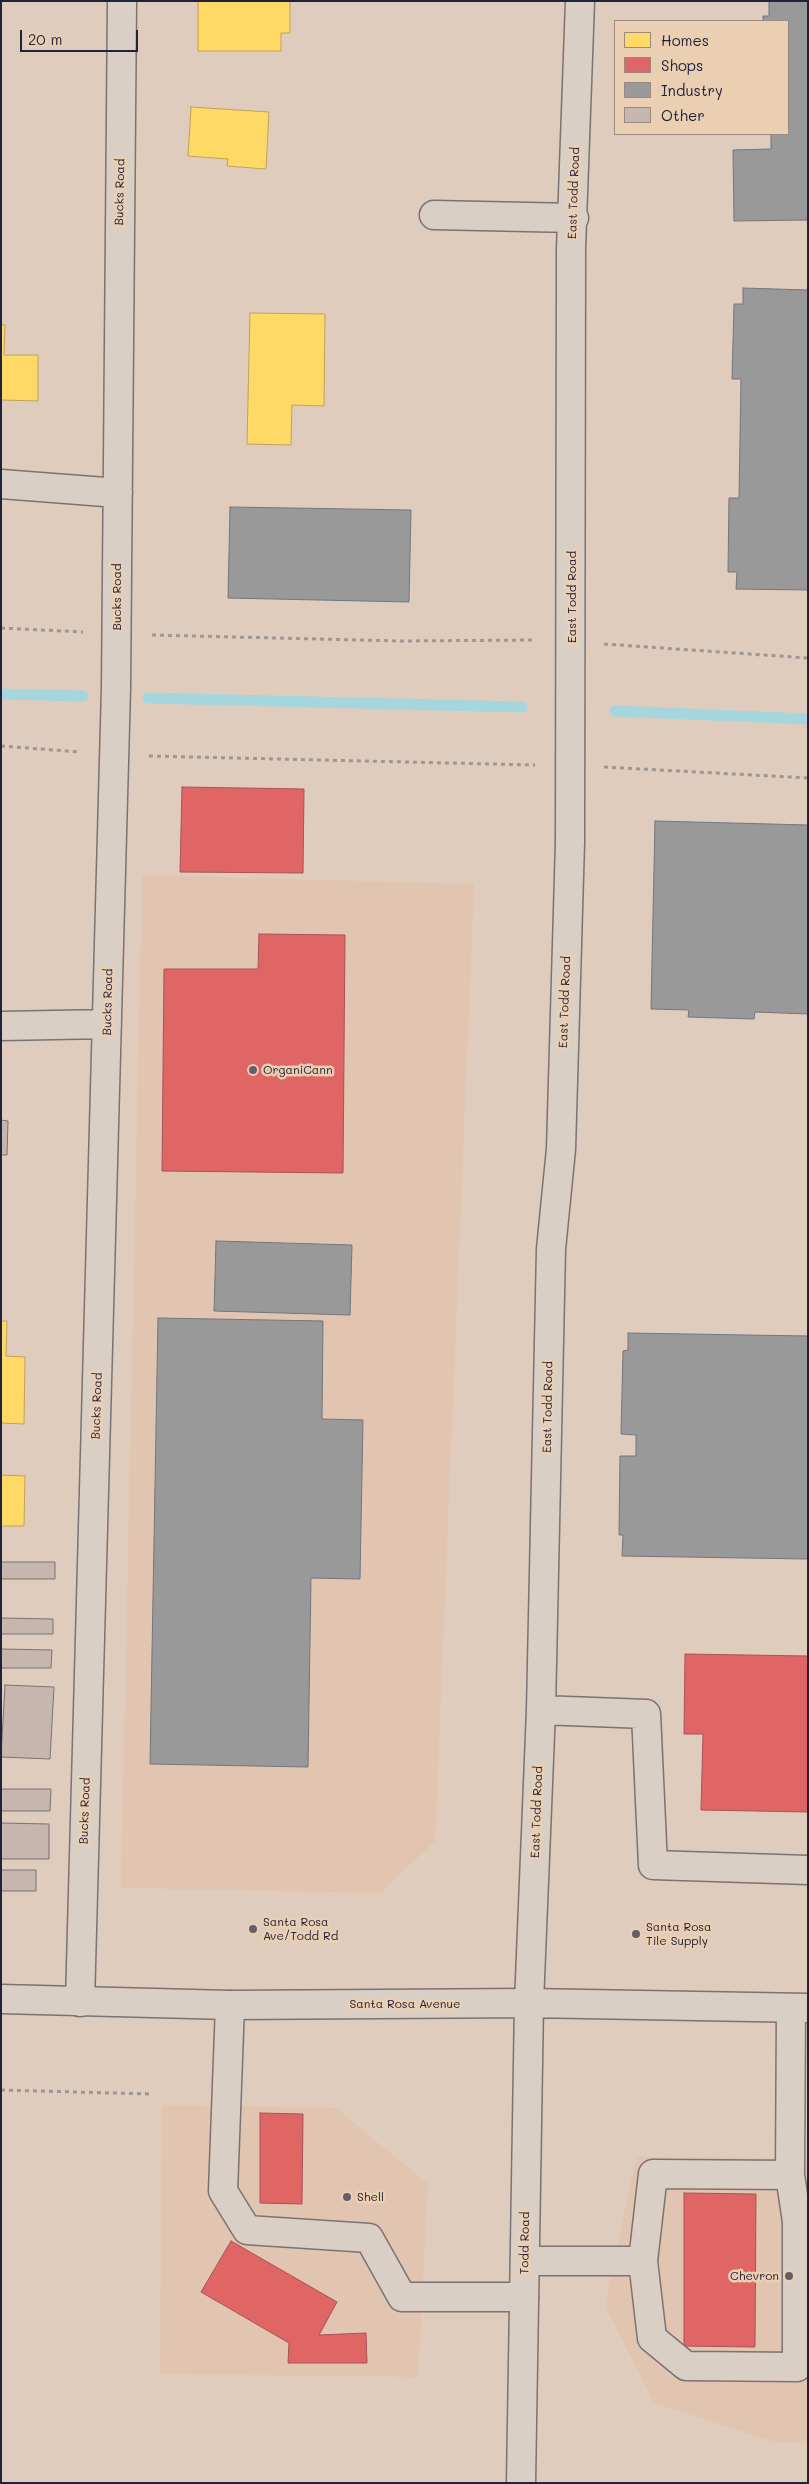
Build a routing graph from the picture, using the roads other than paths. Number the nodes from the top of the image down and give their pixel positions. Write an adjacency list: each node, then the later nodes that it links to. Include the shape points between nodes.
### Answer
1 (122, 1): 6 (street, Bucks Road)
2 (580, 1): 4 (street, East Todd Road)
3 (434, 215): 4 (street)
4 (574, 218): 9 (street, East Todd Road, via 571,249 571,766 561,1150 551,1248)
5 (1, 484): 6 (street)
6 (118, 493): 7 (street, Bucks Road)
7 (107, 1024): 8 (street); 12 (street, Bucks Road)
8 (1, 1026)
9 (541, 1710): 10 (street, via 646,1714 653,1865); 13 (street, East Todd Road)
10 (808, 1870)
11 (1, 1999): 12 (street, Santa Rosa Avenue)
12 (80, 2002): 14 (street, Santa Rosa Avenue)
13 (529, 2003): 14 (street, Santa Rosa Avenue); 15 (street, Santa Rosa Avenue); 18 (street, Todd Road)
14 (230, 2005): 20 (street, via 222,2191 247,2230 369,2238 402,2297)
15 (799, 2008): 16 (street)
16 (790, 2175): 17 (street); 19 (street, via 653,2174)
17 (802, 2222): 19 (street, via 797,2367 686,2366 652,2338)
18 (525, 2261): 19 (street); 20 (street, Todd Road)
19 (643, 2261)
20 (524, 2297): 21 (street, Todd Road)
21 (521, 2483)

